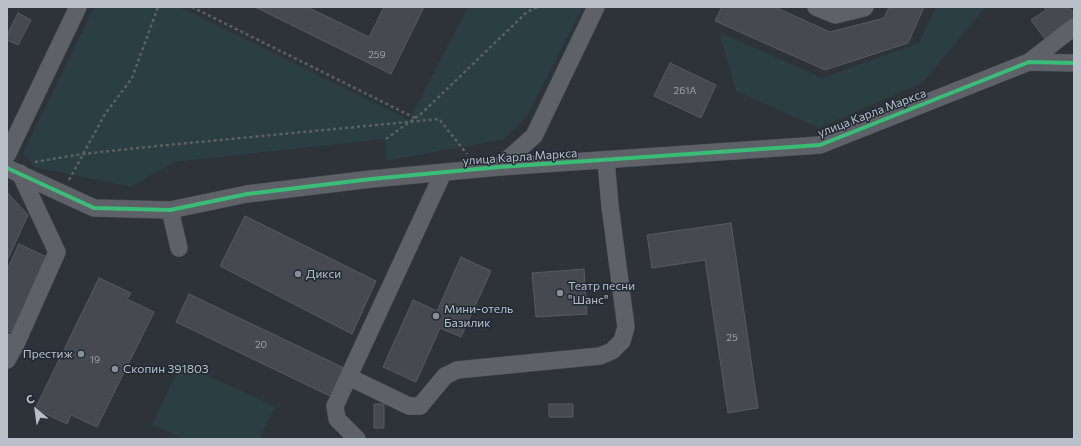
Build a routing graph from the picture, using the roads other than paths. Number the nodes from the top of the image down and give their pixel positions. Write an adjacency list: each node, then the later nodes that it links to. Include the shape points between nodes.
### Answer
1 (78, 7): 8 (street)
2 (596, 7): 10 (street, via 534,136)
3 (816, 7): 4 (street, via 835,14)
4 (865, 7)
5 (1074, 27): 6 (street)
6 (1029, 62): 7 (street); 9 (street, улица Карла Маркса, via 820,145)
7 (1074, 64)
8 (7, 155)
9 (606, 160): 10 (street, улица Карла Маркса); 16 (street, via 626,327 622,341 612,351 600,356 457,370 445,376 420,406 409,406)
10 (499, 167): 12 (street, улица Карла Маркса)
11 (19, 168): 13 (street, улица Карла Маркса, via 94,208); 15 (street, via 57,252)
12 (443, 173): 13 (street, улица Карла Маркса, via 247,194); 16 (street)
13 (170, 210): 14 (street)
14 (179, 248)
15 (10, 349)
16 (349, 377): 17 (street, via 336,406 337,419)
17 (357, 439)

